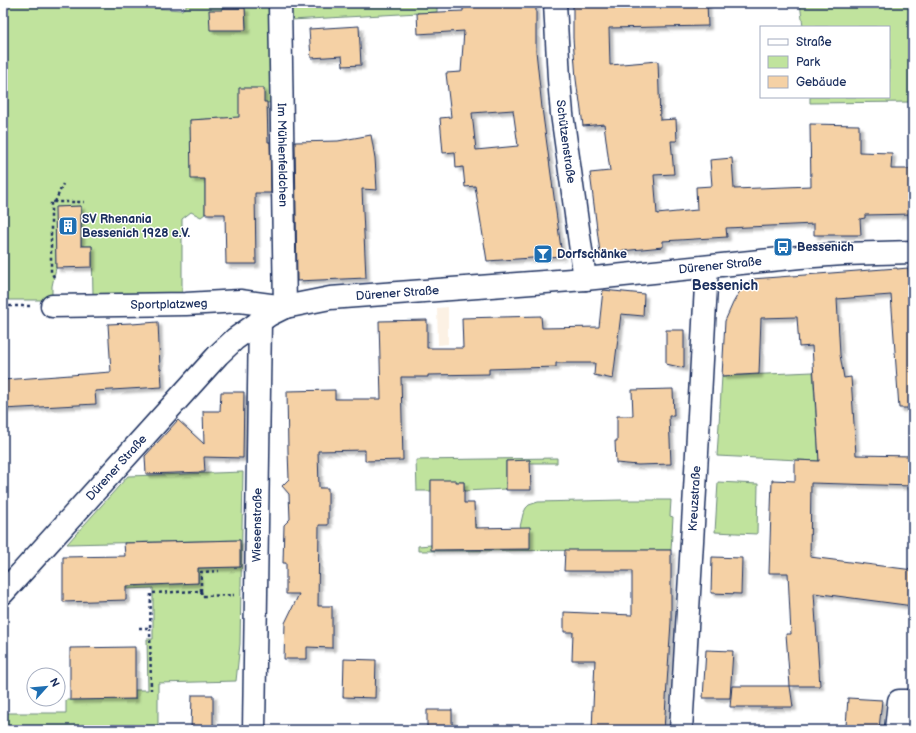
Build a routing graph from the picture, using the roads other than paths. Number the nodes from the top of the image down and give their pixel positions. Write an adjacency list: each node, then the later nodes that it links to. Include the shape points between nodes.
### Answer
1 (280, 3): 7 (street, Im Mühlenfeldchen)
2 (555, 3): 5 (street, Schützenstraße, via 562,114)
3 (913, 252): 4 (street, Dürener Straße, via 836,255)
4 (707, 267): 5 (street, Dürener Straße); 12 (street, Kreuzstraße)
5 (585, 279): 7 (street, Dürener Straße, via 330,298)
6 (52, 306): 7 (street, Sportplatzweg, via 240,301)
7 (286, 307): 8 (street, Dürener Straße)
8 (260, 320): 9 (street, Dürener Straße, via 235,338 218,355); 11 (street, Wiesenstraße)
9 (3, 593)
10 (913, 701): 13 (street, via 899,701)
11 (254, 730)
12 (681, 730)
13 (896, 730)

